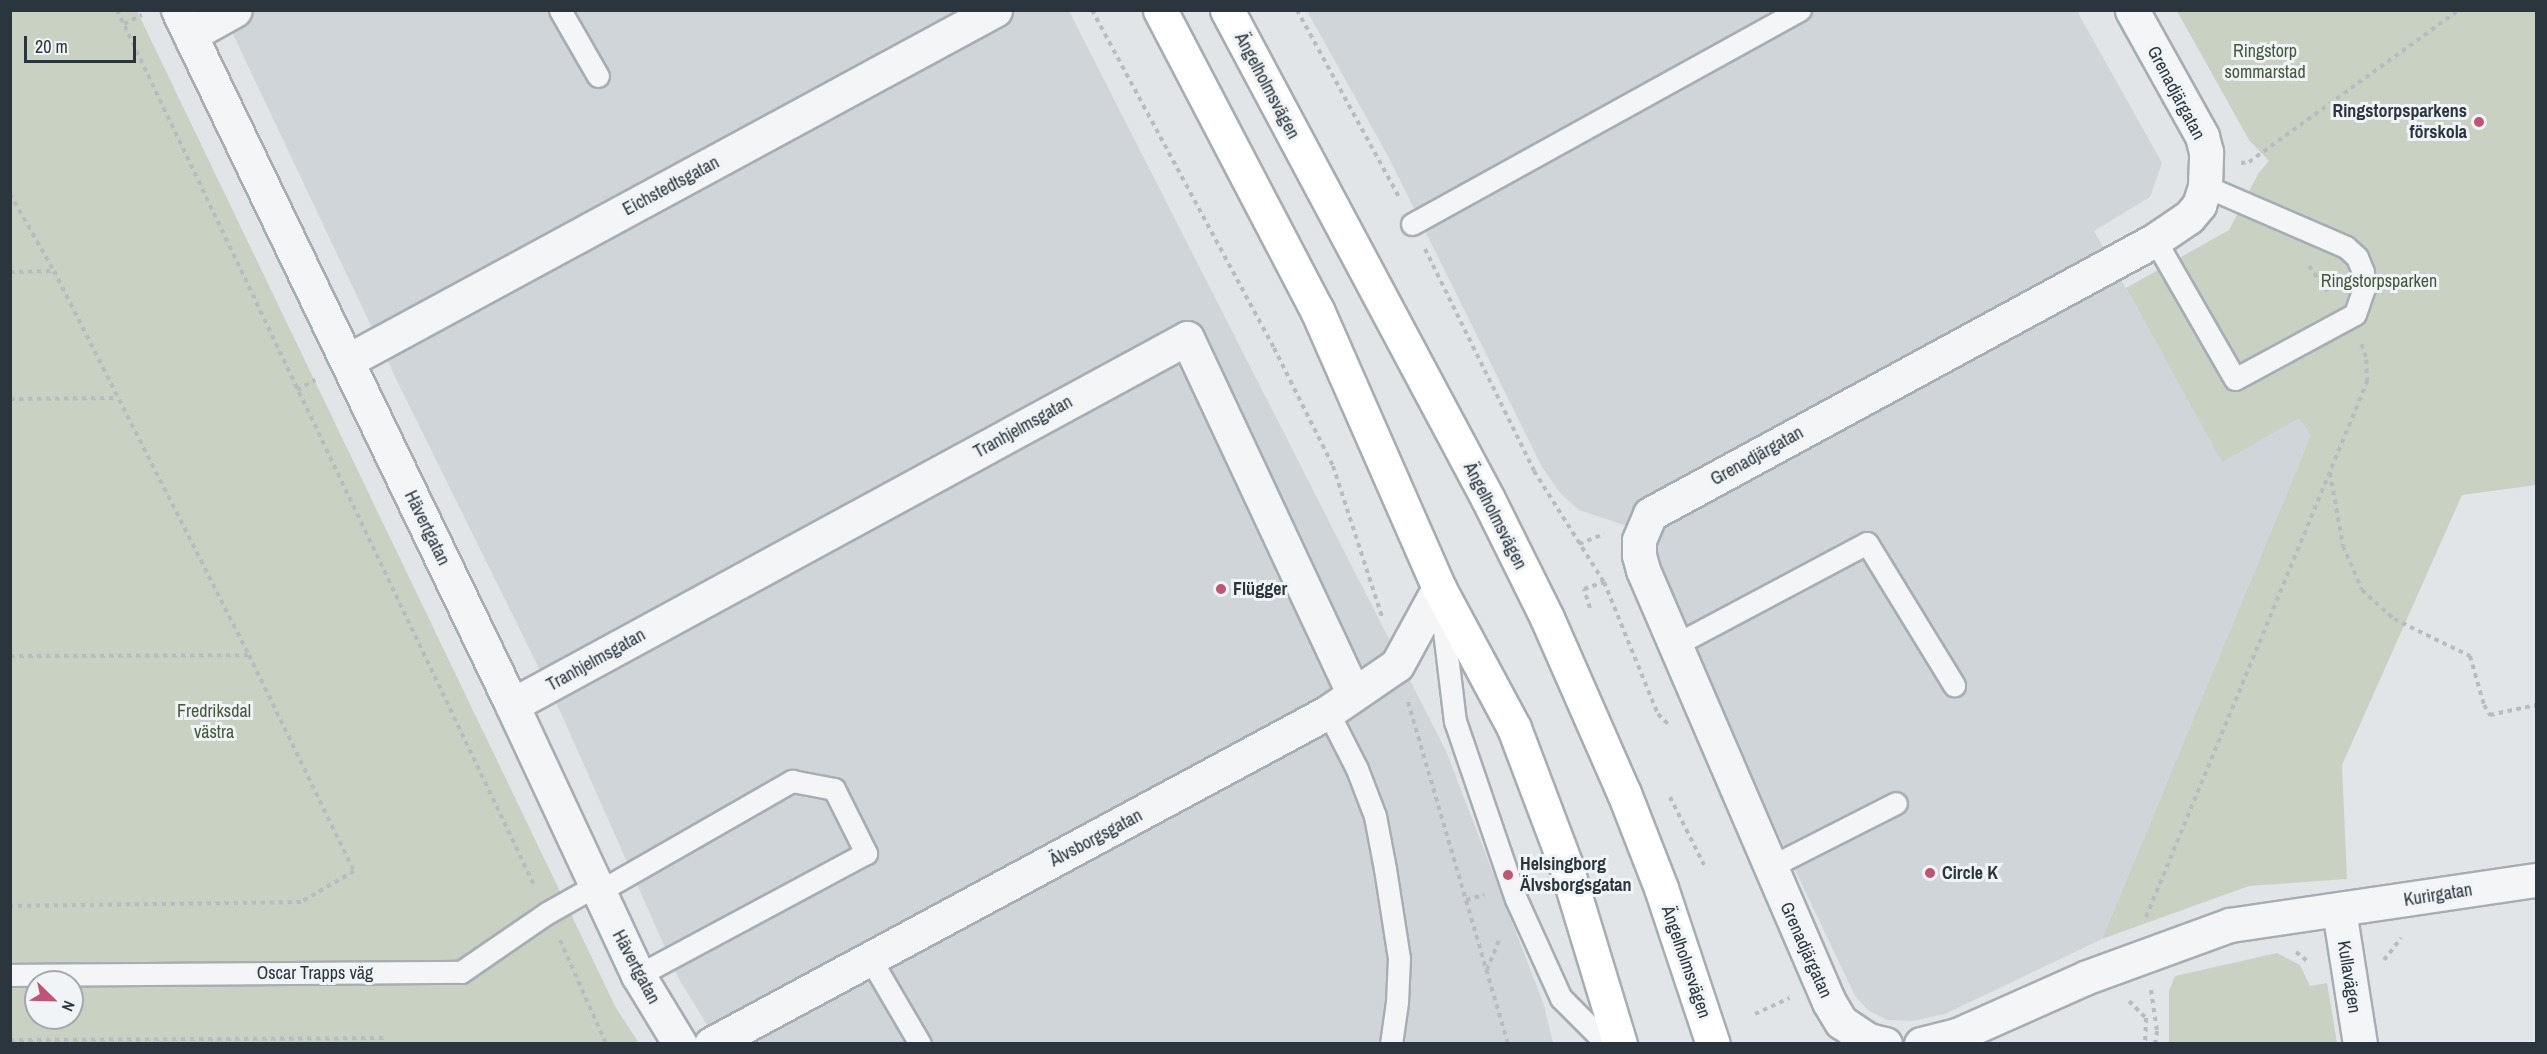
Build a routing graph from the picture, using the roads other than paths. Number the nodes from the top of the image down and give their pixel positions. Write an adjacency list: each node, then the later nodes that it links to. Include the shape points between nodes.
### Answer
1 (235, 10): 8 (street)
2 (560, 10): 9 (lane)
3 (995, 10): 13 (street, Eichstedtsgatan)
4 (1160, 10): 14 (main road, via 1317,310)
5 (1227, 10): 33 (main road, Ängelholmsvägen, via 1488,499 1547,618 1624,793 1661,888)
6 (1800, 10): 11 (lane)
7 (2132, 10): 10 (street, Grenadjärgatan, via 2202,136)
8 (184, 23): 13 (street, Hävertgatan)
9 (598, 76)
10 (2207, 177): 12 (street, Grenadjärgatan, via 2199,205 2189,217); 12 (lane, via 2332,239 2357,257 2364,288 2355,314 2235,379)
11 (1413, 224)
12 (2155, 240): 15 (street, Grenadjärgatan, via 1650,514 1639,540 1639,555)
13 (348, 361): 18 (street, Hävertgatan)
14 (1439, 588): 17 (street, Älvsborgsgatan, via 1397,665); 31 (lane, via 1455,721 1516,898 1561,998); 32 (main road, via 1514,728 1565,863)
15 (1675, 645): 16 (lane, via 1868,543); 20 (street, Grenadjärgatan)
16 (1954, 685)
17 (1341, 703): 18 (street, Tranhjelmsgatan, via 1187,338); 24 (street, Älvsborgsgatan); 30 (lane, via 1357,769 1375,816 1399,958)
18 (512, 705): 22 (street, Hävertgatan)
19 (1896, 803): 20 (lane)
20 (1770, 867): 34 (street, Grenadjärgatan, via 1841,1022 1868,1040)
21 (2536, 880): 23 (street, Kurirgatan)
22 (597, 889): 25 (lane, Oscar Trapps väg, via 547,913 461,972); 26 (street, Hävertgatan); 26 (lane, Oscar Trapps väg, via 792,781 834,789 866,853)
23 (2339, 910): 35 (street, via 2230,925 2087,977 1957,1035); 36 (street, Kullavägen)
24 (871, 960): 28 (street, Älvsborgsgatan); 29 (lane)
25 (10, 975)
26 (638, 975): 27 (street, Hävertgatan)
27 (680, 1044)
28 (711, 1044)
29 (921, 1044)
30 (1391, 1044)
31 (1607, 1044)
32 (1620, 1044)
33 (1713, 1044)
34 (1885, 1044)
35 (1921, 1044)
36 (2360, 1044)

